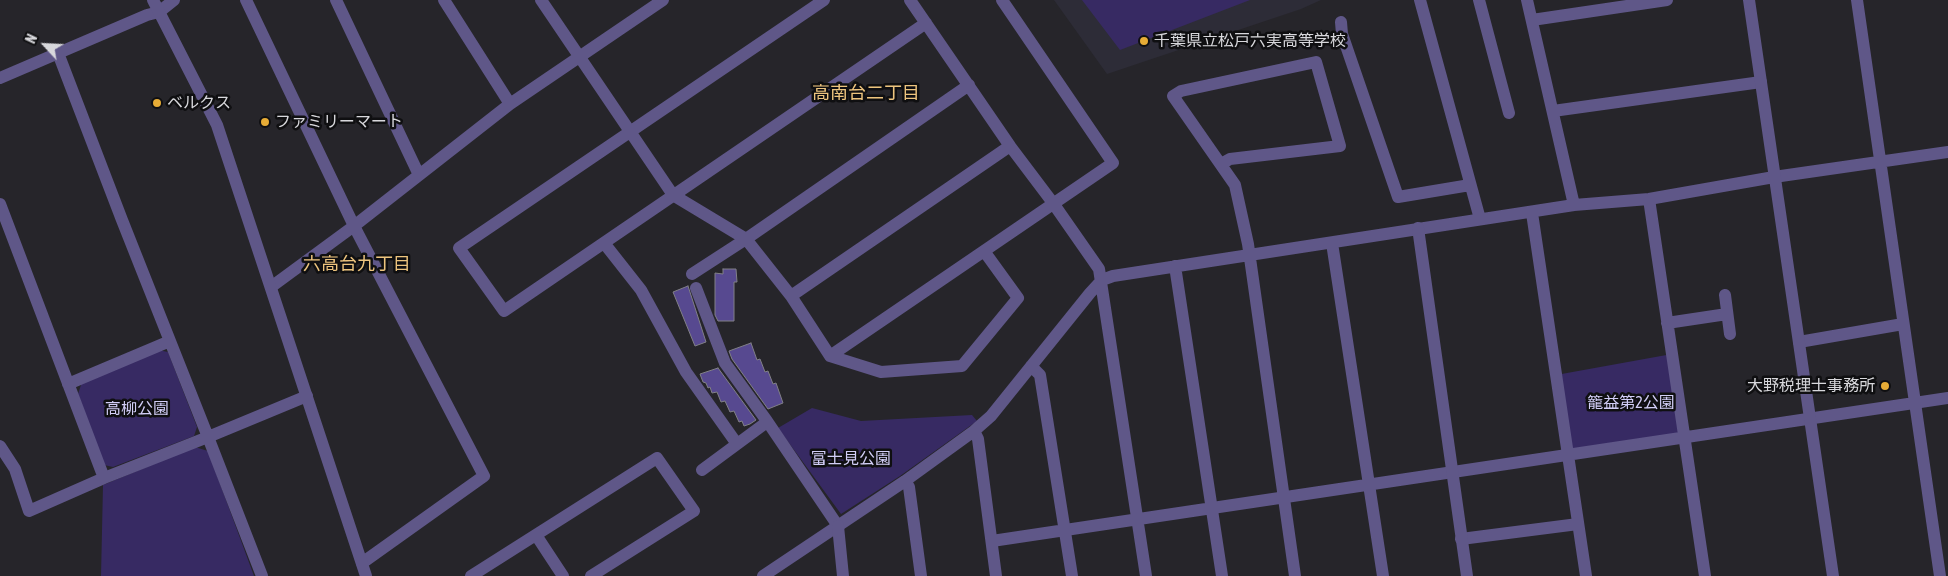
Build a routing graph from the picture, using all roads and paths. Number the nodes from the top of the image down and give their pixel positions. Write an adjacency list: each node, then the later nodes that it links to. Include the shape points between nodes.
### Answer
1 (153, 0): 17 (street)
2 (174, 0): 17 (street)
3 (246, 0): 44 (street)
4 (336, 0): 34 (street)
5 (444, 0): 26 (street)
6 (541, 0): 22 (street)
7 (663, 0): 22 (street)
8 (824, 0): 29 (street)
9 (910, 0): 20 (street)
10 (1002, 0): 39 (street, via 1113,163)
11 (1420, 0): 36 (street)
12 (1479, 0): 28 (street)
13 (1527, 0): 18 (street)
14 (1667, 0): 18 (street)
15 (1749, 0): 24 (street)
16 (1857, 0): 32 (street)
17 (159, 12): 21 (street, via 147,14); 54 (street, via 217,125)
18 (1532, 20): 27 (street)
19 (1341, 22): 36 (street, via 1342,34 1398,197)
20 (926, 23): 25 (street); 37 (street)
21 (58, 53): 23 (street); 62 (street)
22 (579, 57): 26 (street); 29 (street)
23 (0, 78)
24 (1761, 82): 27 (street); 35 (street)
25 (969, 85): 30 (street); 46 (street)
26 (510, 104): 34 (street)
27 (1553, 111): 41 (street)
28 (1509, 113)
29 (629, 132): 37 (street); 47 (street, via 459,248 504,311)
30 (1010, 146): 39 (street); 57 (street)
31 (1948, 152): 32 (street)
32 (1881, 163): 35 (street); 60 (street)
33 (1221, 164): 33 (street, via 1230,158 1340,146 1316,62 1181,91 1173,96); 50 (street, via 1235,185)
34 (418, 175): 44 (street)
35 (1774, 177): 38 (street); 63 (street)
36 (1470, 185): 43 (street)
37 (673, 195): 46 (street); 47 (street)
38 (1649, 199): 41 (street); 59 (street)
39 (1053, 202): 49 (street); 53 (street, via 1098,268)
40 (0, 204): 66 (street)
41 (1574, 205): 42 (street)
42 (1532, 213): 43 (street); 77 (street)
43 (1480, 219): 45 (street)
44 (354, 226): 54 (street); 92 (street, via 484,476)
45 (1418, 228): 48 (street); 79 (street)
46 (746, 239): 52 (street); 57 (street)
47 (604, 243): 75 (street, via 641,290 686,372)
48 (1332, 243): 50 (street); 82 (street)
49 (984, 251): 64 (street); 64 (street, via 1018,298 962,366 881,372)
50 (1248, 254): 51 (street); 83 (street)
51 (1175, 266): 53 (street); 84 (street)
52 (692, 274)
53 (1102, 280): 65 (street); 85 (street)
54 (271, 288): 67 (street)
55 (696, 288): 71 (street, via 725,364)
56 (1724, 295): 58 (street)
57 (791, 296): 64 (street)
58 (1727, 314): 59 (street); 61 (street)
59 (1667, 322): 74 (street)
60 (1903, 324): 63 (street); 69 (street)
61 (1730, 334)
62 (170, 341): 66 (street); 73 (street)
63 (1799, 342): 70 (street)
64 (830, 356)
65 (1030, 366): 72 (street, via 991,416); 88 (street, via 1040,375)
66 (68, 384): 80 (street)
67 (306, 396): 73 (street); 92 (street)
68 (1948, 398): 69 (street)
69 (1914, 403): 70 (street); 111 (street)
70 (1810, 419): 74 (street); 110 (street)
71 (767, 422): 75 (street); 87 (street)
72 (974, 431): 81 (street); 91 (street, via 978,439)
73 (208, 437): 80 (street); 94 (street)
74 (1684, 437): 77 (street); 109 (street)
75 (737, 444): 78 (street)
76 (0, 446): 80 (street, via 15,469 29,511)
77 (1568, 455): 79 (street); 86 (street)
78 (702, 470)
79 (1451, 472): 82 (street); 90 (street)
80 (104, 478)
81 (905, 480): 87 (street); 100 (street, via 910,487)
82 (1368, 485): 83 (street); 106 (street)
83 (1284, 496): 84 (street); 105 (street)
84 (1212, 508): 85 (street); 104 (street)
85 (1138, 519): 88 (street); 103 (street)
86 (1578, 524): 90 (street); 108 (street)
87 (838, 526): 93 (street); 99 (street)
88 (1064, 530): 91 (street); 102 (street)
89 (536, 535): 96 (street); 97 (street); 98 (street, via 657,458 694,511)
90 (1461, 539): 107 (street)
91 (992, 541): 101 (street)
92 (362, 563): 95 (street)
93 (765, 575)
94 (262, 576)
95 (366, 576)
96 (471, 576)
97 (563, 576)
98 (591, 576)
99 (843, 576)
100 (921, 576)
101 (996, 576)
102 (1072, 576)
103 (1146, 576)
104 (1222, 576)
105 (1295, 576)
106 (1383, 576)
107 (1467, 576)
108 (1586, 576)
109 (1705, 576)
110 (1833, 576)
111 (1940, 576)

